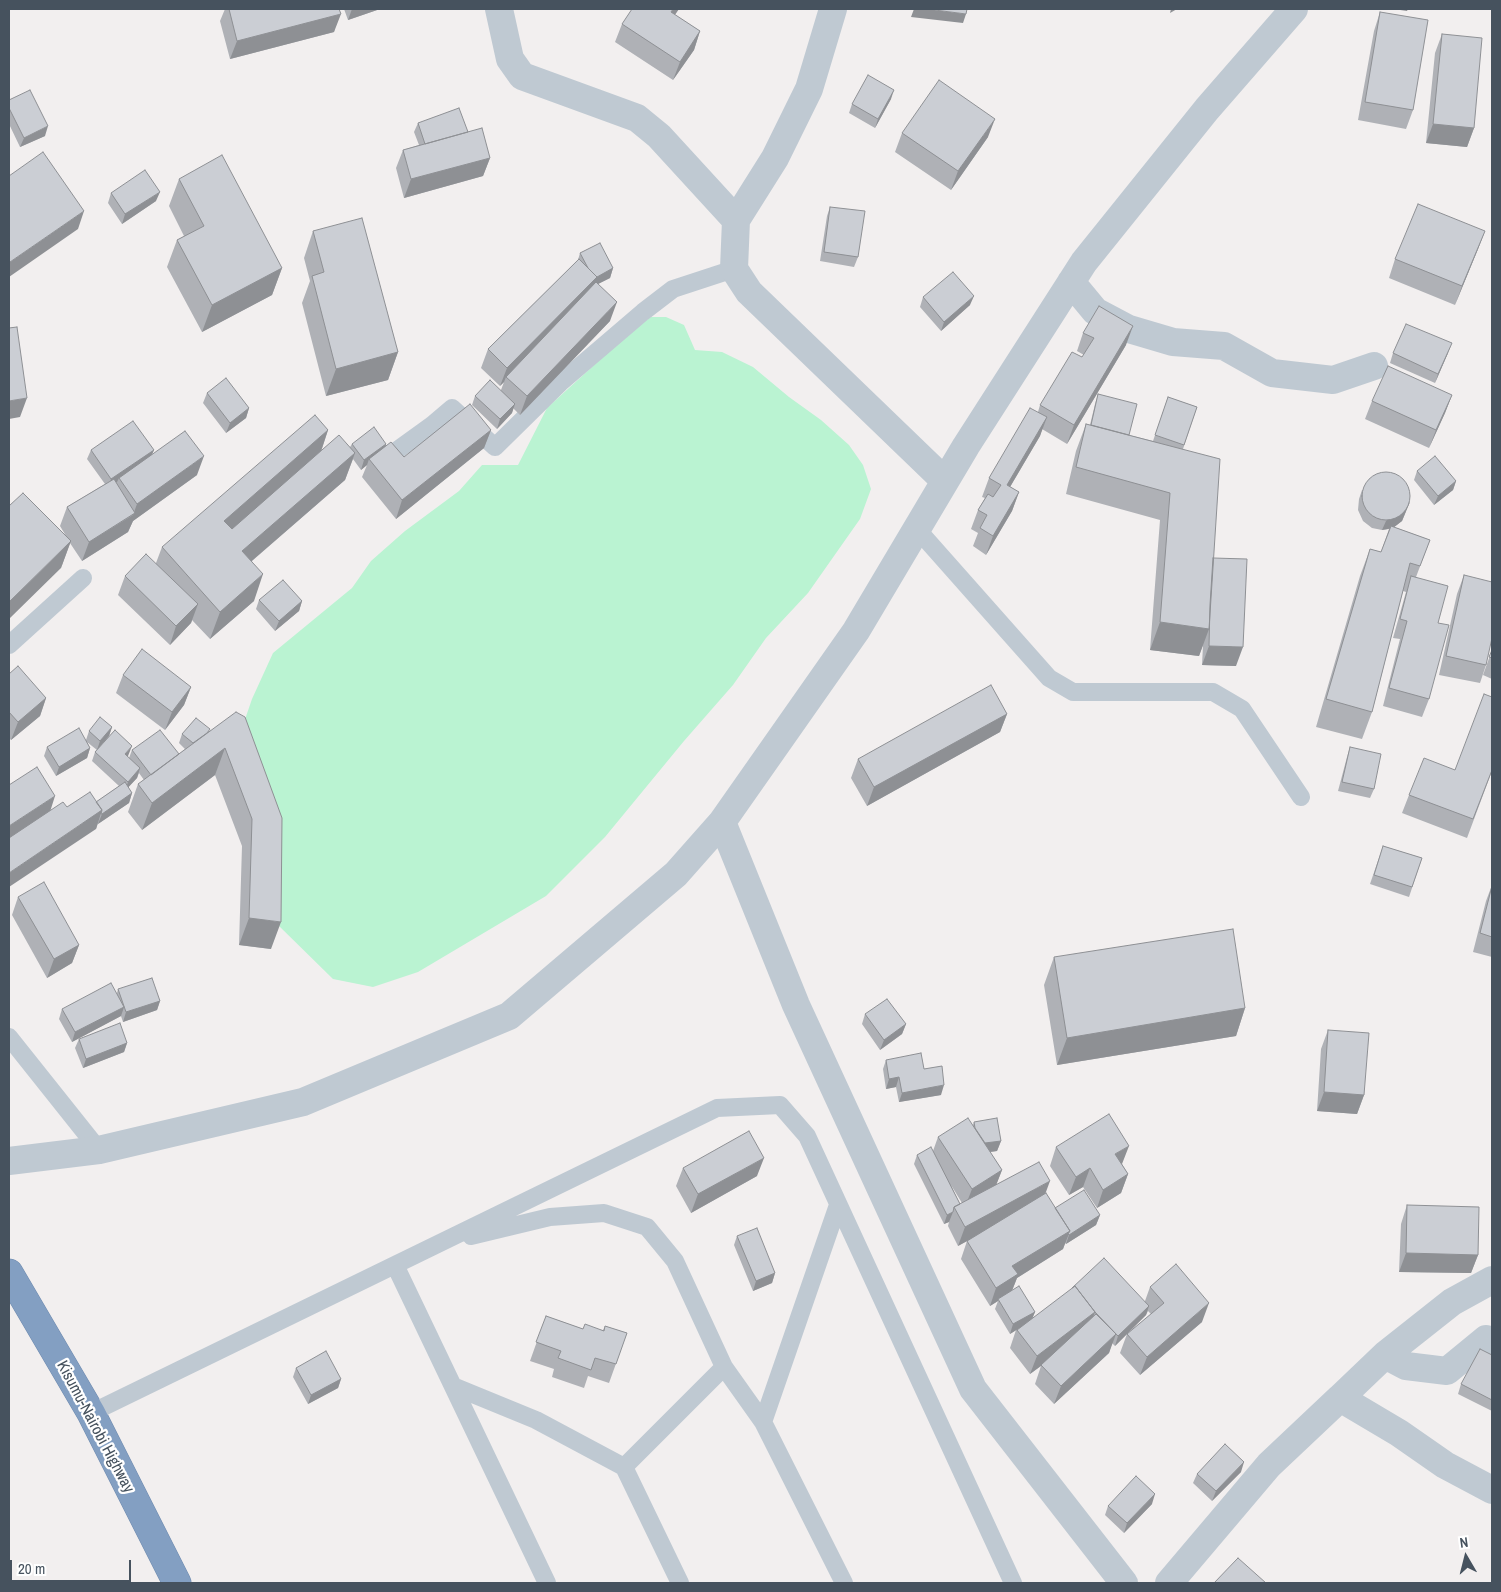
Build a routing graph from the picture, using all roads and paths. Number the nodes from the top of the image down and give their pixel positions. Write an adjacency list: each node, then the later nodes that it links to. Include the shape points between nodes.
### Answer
1 (499, 9): 4 (street, via 510,59 522,76 637,118 659,136)
2 (833, 9): 4 (street, via 809,89 775,158)
3 (1294, 9): 6 (street, via 1207,108)
4 (736, 220): 5 (street)
5 (734, 269): 8 (lane, via 673,289 560,383 495,447 452,408); 9 (street, via 749,292)
6 (1071, 282): 7 (street, via 1095,311 1130,329 1173,342 1224,346 1272,373 1333,380); 9 (street)
7 (1374, 366)
8 (396, 451)
9 (945, 481): 10 (street)
10 (917, 529): 13 (lane, via 1049,678 1073,692 1212,692 1242,709); 14 (street, via 856,631)
11 (83, 578): 12 (lane)
12 (9, 645)
13 (1301, 796)
14 (722, 822): 16 (street, via 676,874 509,1016 303,1102); 37 (street, via 796,1005 973,1389)
15 (9, 1037): 16 (lane)
16 (99, 1150): 17 (street)
17 (9, 1161)
18 (838, 1205): 19 (lane, via 807,1136 780,1105 717,1108); 29 (lane); 36 (lane)
19 (439, 1243): 20 (lane); 25 (lane, via 550,1217 604,1212 647,1227 675,1261)
20 (395, 1265): 26 (lane); 28 (lane)
21 (9, 1273): 28 (highway, Kisumu-Nairobi Highway)
22 (1492, 1280): 24 (street, via 1452,1302)
23 (1490, 1340): 24 (street, via 1447,1371 1406,1366)
24 (1385, 1355): 27 (street)
25 (724, 1367): 29 (lane); 30 (lane)
26 (452, 1386): 30 (lane, via 536,1420); 33 (lane)
27 (1340, 1398): 31 (street, via 1399,1432 1445,1465); 38 (street, via 1269,1465)
28 (91, 1414): 32 (highway, Kisumu-Nairobi Highway)
29 (763, 1422): 35 (lane)
30 (624, 1467): 34 (lane)
31 (1492, 1490)
32 (177, 1583)
33 (547, 1583)
34 (680, 1583)
35 (844, 1583)
36 (1013, 1583)
37 (1124, 1583)
38 (1169, 1583)

